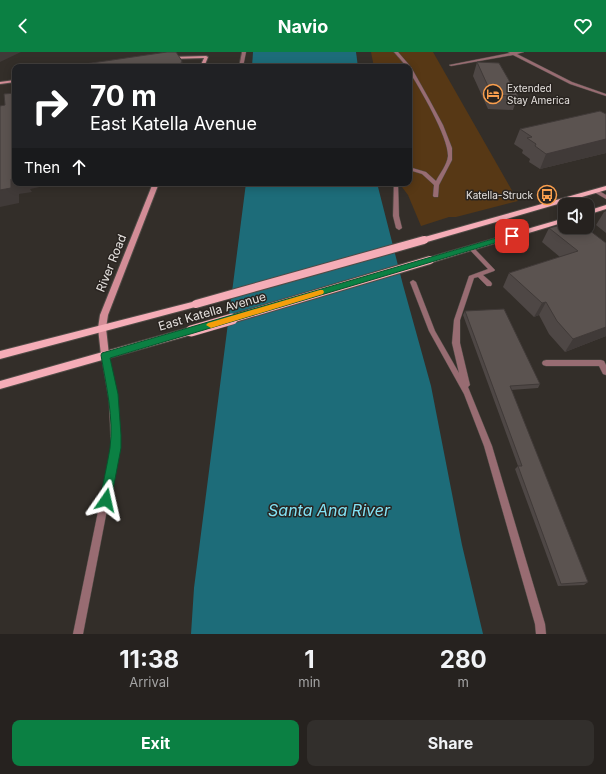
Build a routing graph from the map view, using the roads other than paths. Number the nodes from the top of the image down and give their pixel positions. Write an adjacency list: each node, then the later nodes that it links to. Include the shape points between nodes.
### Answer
1 (244, 52): 7 (lane)
2 (396, 52): 8 (lane)
3 (522, 52): 4 (lane)
4 (512, 53): 9 (lane); 13 (lane, via 570,83)
5 (164, 58): 6 (main road, via 206,57)
6 (203, 64)
7 (242, 64)
8 (406, 64)
9 (451, 64)
10 (412, 72): 15 (lane, via 450,146 447,166)
11 (12, 81): 12 (main road)
12 (0, 83)
13 (606, 95)
14 (412, 169): 15 (lane, via 424,173)
15 (436, 184): 20 (lane)
16 (155, 186): 30 (main road, River Road, via 108,305)
17 (396, 186): 25 (lane, via 396,216)
18 (606, 188): 19 (main road, East Katella Avenue)
19 (596, 191): 21 (lane); 30 (main road, East Katella Avenue, bridge)
20 (436, 196)
21 (606, 197)
22 (606, 208): 23 (main road)
23 (594, 211)
24 (558, 222): 26 (main road, East Katella Avenue)
25 (399, 228)
26 (471, 248): 27 (lane, via 492,270); 32 (main road, East Katella Avenue, bridge)
27 (479, 274): 29 (lane); 36 (lane, via 471,278 457,320 456,343)
28 (413, 282): 36 (lane, via 432,331)
29 (489, 284)
30 (102, 328): 31 (main road, East Katella Avenue); 32 (main road, River Road)
31 (0, 354)
32 (105, 355): 35 (main road, East Katella Avenue); 37 (lane, via 113,394 115,448)
33 (546, 363): 34 (lane, via 601,363)
34 (606, 372)
35 (0, 385)
36 (468, 393): 38 (lane, via 488,446)
37 (78, 634)
38 (541, 634)

